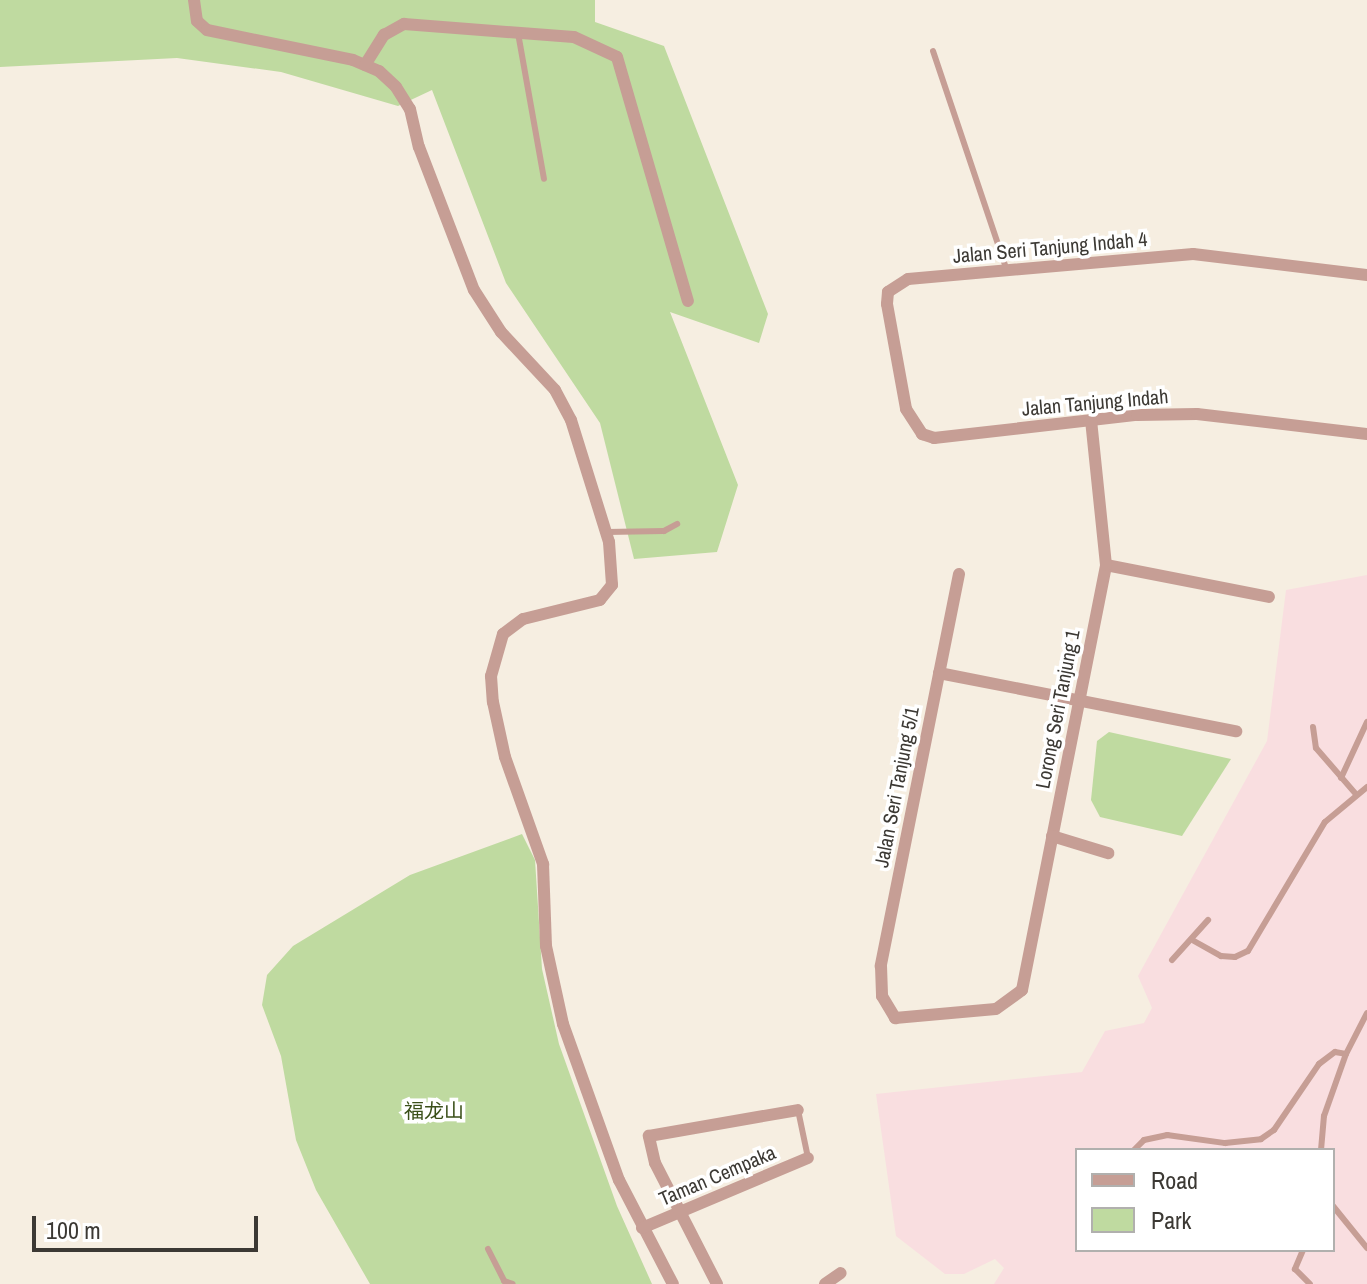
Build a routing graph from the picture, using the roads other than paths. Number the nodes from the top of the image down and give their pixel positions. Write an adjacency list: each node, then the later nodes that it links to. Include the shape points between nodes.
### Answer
1 (194, 0): 4 (street, via 197,21 220,36)
2 (518, 33): 4 (street, via 404,24 384,35); 5 (lane); 8 (street, via 574,37 617,57)
3 (933, 51): 6 (lane)
4 (365, 65): 13 (street, via 396,87 410,109 419,147 474,290 501,332 555,390 571,420)
5 (544, 179)
6 (1007, 271): 7 (street, Jalan Seri Tanjung Indah 4, via 1193,254); 10 (street, Jalan Seri Tanjung Indah 4, via 908,279 888,292 906,409)
7 (1367, 275)
8 (688, 301)
9 (1091, 420): 10 (street, Jalan Tanjung Indah, via 934,438); 11 (street, Jalan Tanjung Indah, via 1197,414); 14 (street, Lorong Seri Tanjung 1)
10 (922, 434)
11 (1367, 434)
12 (677, 524): 13 (lane, via 664,531)
13 (607, 532): 39 (street, via 614,566 612,585 600,600 523,619 503,634 491,676 505,757 543,864 546,946 563,1024 599,1131)
14 (1106, 565): 16 (street); 18 (street, Lorong Seri Tanjung 1)
15 (959, 574): 17 (street, Jalan Seri Tanjung 5/1)
16 (1269, 597)
17 (939, 673): 18 (street); 30 (street, Jalan Seri Tanjung 5/1, via 881,966 886,1009 895,1018 996,1009)
18 (1079, 699): 21 (street); 25 (street, Lorong Seri Tanjung 1)
19 (1367, 722): 22 (lane)
20 (1313, 727): 22 (lane, via 1316,748)
21 (1236, 731)
22 (1341, 778): 24 (lane)
23 (1367, 787): 24 (lane)
24 (1355, 793): 28 (lane, via 1325,822 1248,951 1221,956)
25 (1052, 836): 26 (street); 30 (street, Lorong Seri Tanjung 1, via 1022,990)
26 (1108, 853)
27 (1208, 920): 28 (lane)
28 (1194, 941): 29 (lane)
29 (1172, 960)
30 (1012, 1001)
31 (1367, 1013): 32 (lane)
32 (1346, 1054): 34 (lane, via 1335,1052 1319,1064 1274,1130 1261,1139 1225,1143 1167,1135 1144,1140); 35 (lane, via 1324,1116)
33 (798, 1110): 36 (lane); 37 (street, via 649,1136 655,1163)
34 (1136, 1148)
35 (1321, 1148)
36 (808, 1158): 37 (street, Taman Cempaka)
37 (678, 1212): 39 (street, Taman Cempaka); 46 (street)
38 (1335, 1212): 40 (lane)
39 (642, 1228): 45 (street)
40 (1367, 1248)
41 (488, 1249): 44 (lane, via 504,1281)
42 (1302, 1252): 48 (lane, via 1295,1269)
43 (841, 1273): 47 (street)
44 (513, 1284)
45 (673, 1284)
46 (717, 1284)
47 (825, 1284)
48 (1310, 1284)

